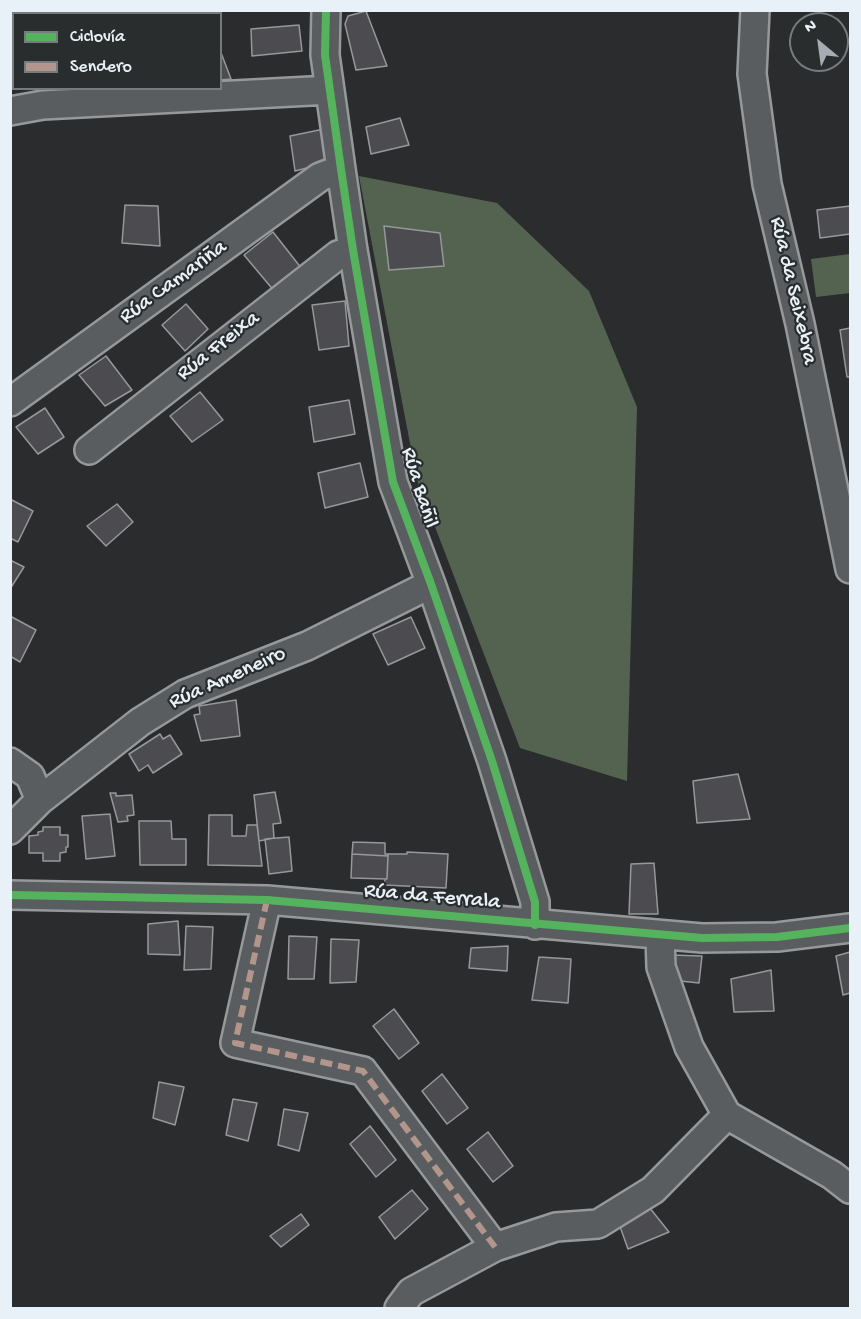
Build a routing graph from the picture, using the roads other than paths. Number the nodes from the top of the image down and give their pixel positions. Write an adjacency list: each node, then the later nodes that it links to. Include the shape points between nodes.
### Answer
1 (326, 10): 3 (street, Rúa Bañil, via 325,55)
2 (755, 10): 9 (street, Rúa da Seixebra, via 752,74 767,184)
3 (330, 90): 4 (street, via 43,105); 5 (street, Rúa Bañil)
4 (10, 111)
5 (341, 169): 6 (street, Rúa Bañil); 7 (street, Rúa Camariña, via 320,177)
6 (353, 250): 8 (street, Rúa Freixa, via 338,255); 10 (street, Rúa Bañil, via 393,482)
7 (10, 402)
8 (89, 450)
9 (850, 568)
10 (431, 584): 12 (street, Rúa Ameneiro, via 307,646 185,694 140,722); 16 (street, Rúa Bañil, via 492,761 535,902)
11 (10, 762): 12 (street, via 30,776)
12 (40, 800): 13 (street, Rúa Ameneiro)
13 (10, 830)
14 (10, 895): 15 (street, Rúa da Ferrala)
15 (267, 900): 16 (street, Rúa da Ferrala); 21 (street, via 235,1043 363,1071)
16 (535, 925): 18 (street, Rúa da Ferrala)
17 (850, 928): 18 (street, Rúa da Ferrala, via 777,937)
18 (660, 936): 19 (street, via 661,967 690,1047)
19 (727, 1115): 20 (street); 21 (street, via 653,1190 598,1224 556,1227)
20 (850, 1189)
21 (495, 1247): 22 (street, via 411,1292)
22 (399, 1308)

